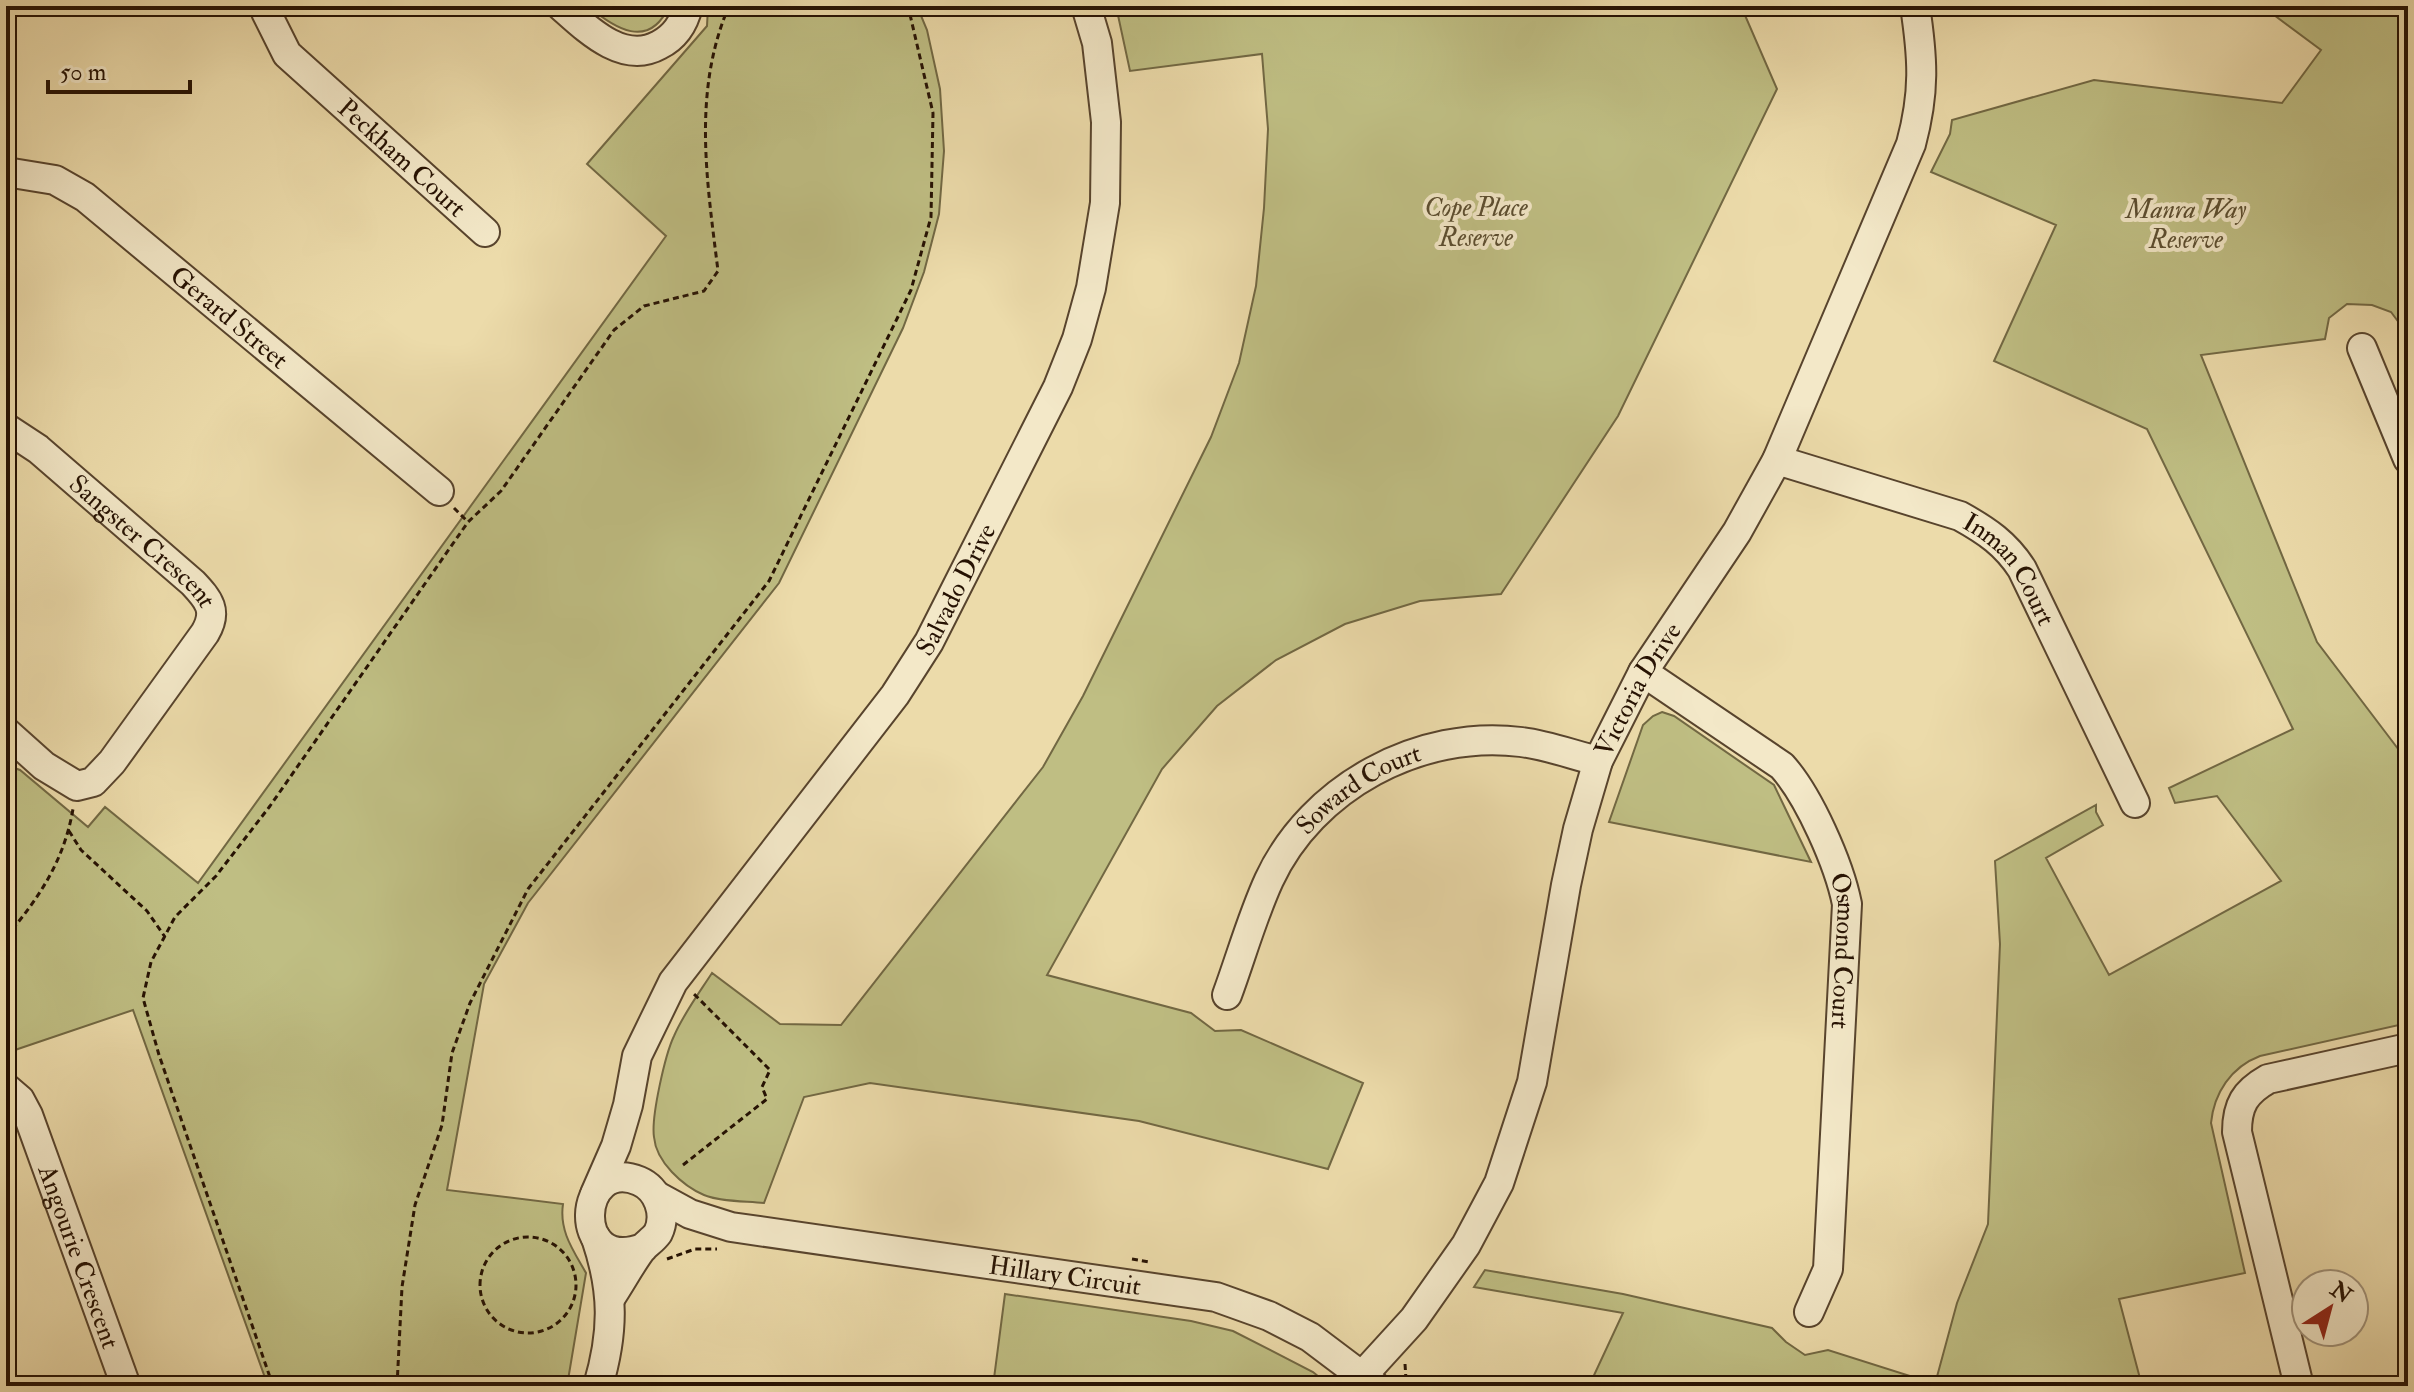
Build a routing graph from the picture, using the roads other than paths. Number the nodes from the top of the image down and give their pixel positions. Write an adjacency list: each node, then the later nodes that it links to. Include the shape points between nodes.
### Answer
1 (266, 6): 7 (street, Peckham Court, via 287,54)
2 (561, 6): 3 (street, via 592,33 620,48 648,51 670,39)
3 (688, 6)
4 (1086, 6): 20 (street, Salvado Drive, via 1097,43 1106,122 1105,203 1091,288 1058,387 929,642 895,695 673,982 637,1056)
5 (1915, 6): 11 (street, Victoria Drive, via 1923,65 1921,110 1911,144)
6 (6, 172): 12 (street, Gerard Street, via 55,180 85,197)
7 (485, 232)
8 (2362, 348): 10 (street)
9 (6, 428): 14 (street, Sangster Crescent, via 38,449 193,583 213,611 205,633 93,782 77,786 44,766)
10 (2408, 459)
11 (1777, 460): 13 (street, Victoria Drive, via 1737,532); 16 (street, Inman Court, via 1960,516 2009,549)
12 (439, 491)
13 (1643, 672): 15 (street, Victoria Drive); 27 (street, Osmond Court, via 1782,766 1805,800 1843,886 1847,904 1828,1269)
14 (6, 732)
15 (1598, 761): 17 (street, Soward Court, via 1522,742 1475,740 1420,751 1373,770 1326,804 1297,835 1270,879); 28 (street, Victoria Drive, via 1566,885 1532,1082 1499,1183 1466,1245)
16 (2135, 803)
17 (1227, 995)
18 (2408, 1048): 31 (street, via 2268,1079 2253,1087 2237,1114 2237,1132)
19 (6, 1088): 29 (street, Angourie Crescent, via 28,1115)
20 (628, 1105): 21 (street, Salvado Drive, via 635,1151); 22 (street, Salvado Drive)
21 (653, 1192): 22 (street, via 626,1178 603,1185); 24 (street, Hillary Circuit); 25 (street, Salvado Drive, via 662,1220)
22 (595, 1194): 23 (street, Salvado Drive, via 588,1217)
23 (596, 1238): 25 (street, via 612,1250); 26 (street, Salvado Drive)
24 (726, 1238): 25 (street, Hillary Circuit, via 691,1230); 28 (street, Hillary Circuit, via 1216,1297 1310,1337)
25 (650, 1252): 26 (street, Salvado Drive)
26 (611, 1297): 30 (street, Salvado Drive, via 607,1356)
27 (1809, 1312)
28 (1369, 1381)
29 (126, 1386)
30 (598, 1386)
31 (2299, 1386)

